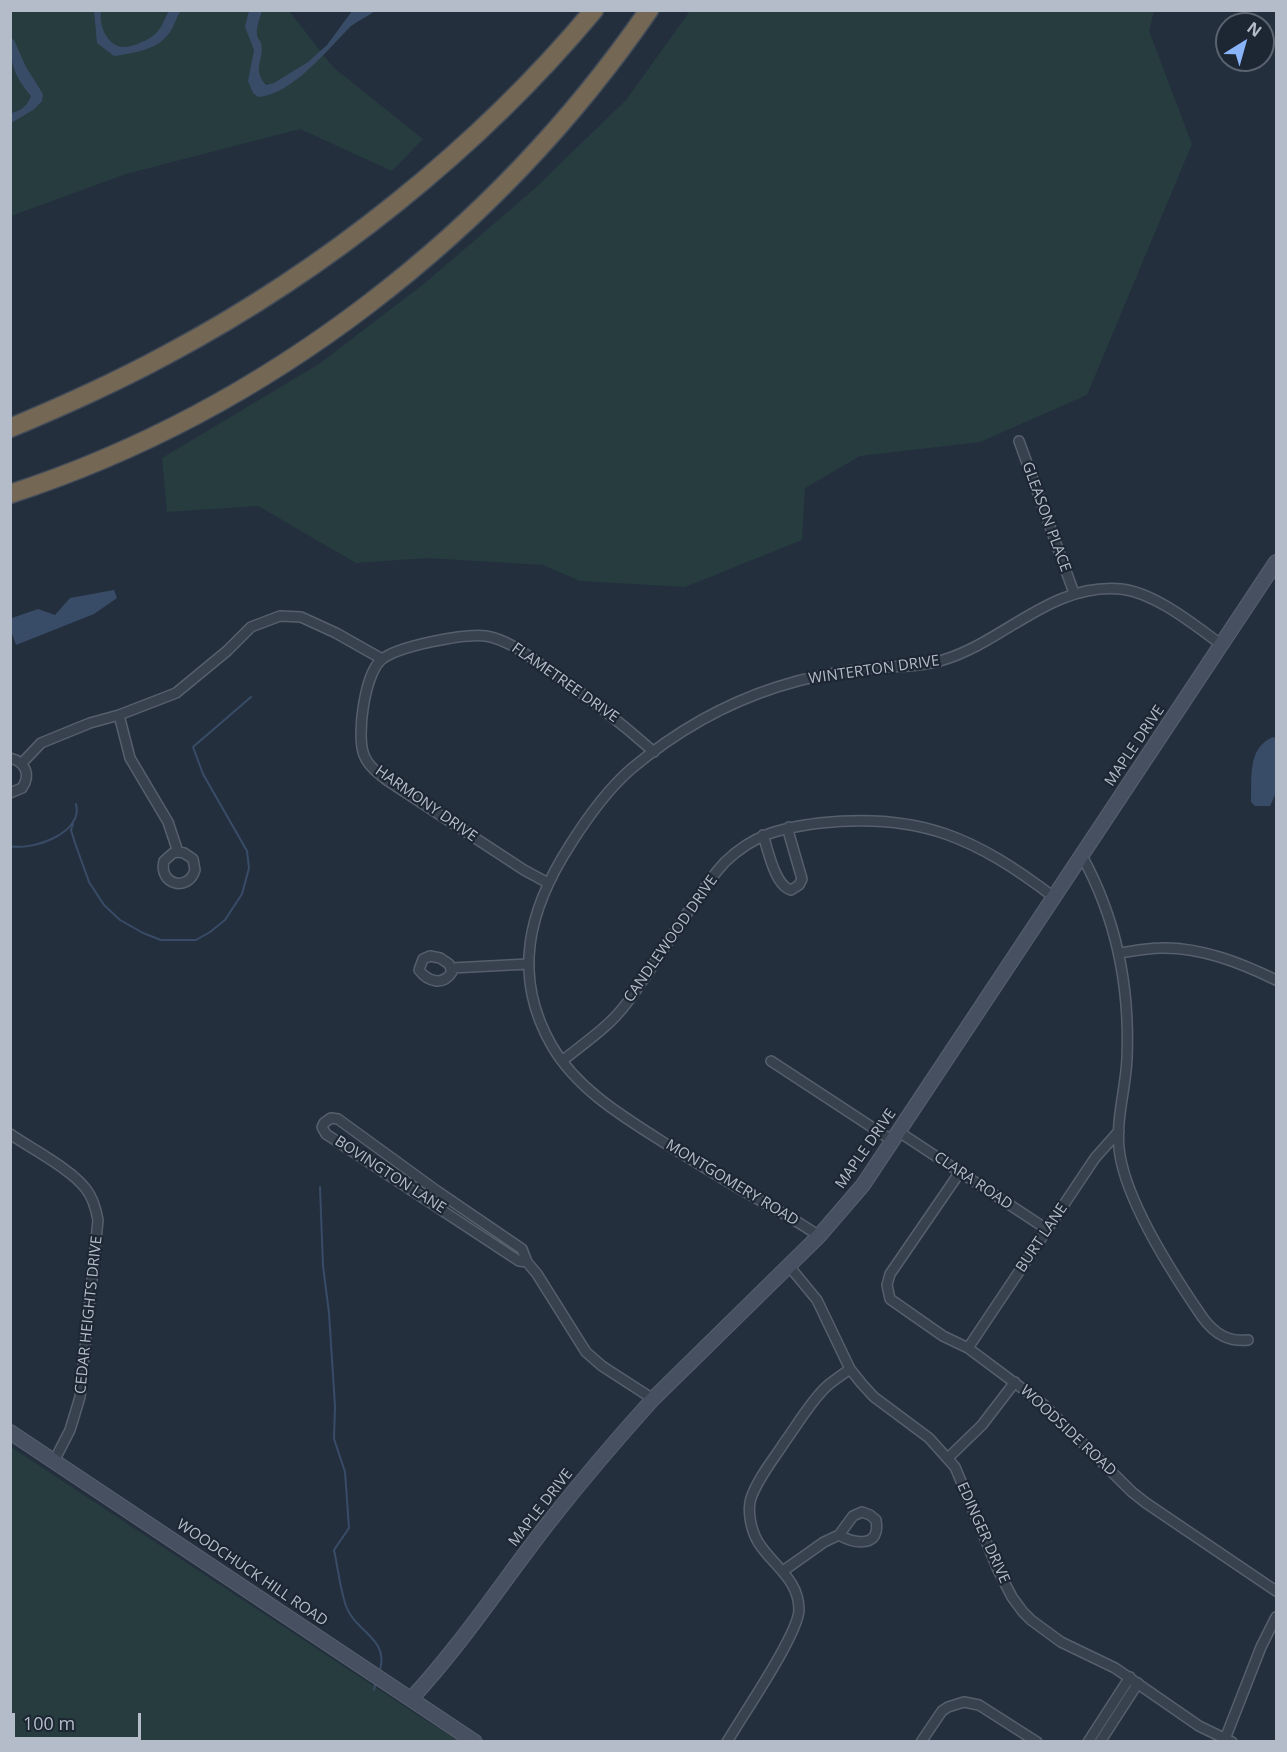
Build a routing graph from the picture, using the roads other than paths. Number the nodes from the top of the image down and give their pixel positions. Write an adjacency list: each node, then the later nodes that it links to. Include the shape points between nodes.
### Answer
1 (594, 10): 3 (highway, via 513,100 394,205 327,255 168,354)
2 (649, 10): 5 (highway, via 582,100 525,164 431,254 369,304 266,375 209,407 112,455)
3 (10, 428)
4 (1019, 441): 7 (street, GLEASON PLACE)
5 (10, 494)
6 (1276, 562): 8 (street, MAPLE DRIVE)
7 (1074, 593): 8 (street, WINTERTON DRIVE, via 1092,589 1131,591 1152,599); 11 (street, WINTERTON DRIVE, via 942,661 822,675 767,691 701,720)
8 (1222, 645): 18 (street, MAPLE DRIVE)
9 (382, 659): 10 (street, via 301,617 280,615 250,627 176,693); 11 (street, FLAMETREE DRIVE, via 388,654 464,636 487,636 506,642 587,696); 19 (street, HARMONY DRIVE, via 372,673 361,726 360,745 373,769)
10 (119, 715): 13 (street, via 41,743); 17 (street, via 130,758 168,822)
11 (654, 752): 19 (street, WINTERTON DRIVE, via 608,793 581,827)
12 (10, 758): 13 (street)
13 (22, 763): 14 (street, via 27,774 25,783 17,792)
14 (10, 793)
15 (789, 827): 16 (street, CANDLEWOOD DRIVE); 16 (street, via 802,879 791,890 777,878); 20 (street, CANDLEWOOD DRIVE, via 848,821 923,826 983,849)
16 (763, 835): 25 (street, CANDLEWOOD DRIVE, via 724,863 612,1022)
17 (178, 852)
18 (1082, 856): 20 (street, MAPLE DRIVE); 21 (street, via 1111,920)
19 (548, 883): 22 (street, WINTERTON DRIVE, via 534,923)
20 (1054, 898): 30 (street, MAPLE DRIVE)
21 (1120, 952): 24 (street, via 1163,948 1189,951 1221,957); 28 (street, via 1127,1057)
22 (528, 964): 23 (street); 25 (street, WINTERTON DRIVE, via 538,1013)
23 (452, 968)
24 (1276, 980)
25 (562, 1061): 27 (street, WINTERTON DRIVE, via 602,1102)
26 (771, 1061): 30 (street, CLARA ROAD)
27 (644, 1130): 35 (street, MONTGOMERY ROAD)
28 (1119, 1131): 34 (street, BURT LANE, via 1095,1158); 38 (street, via 1123,1169 1136,1203 1184,1292 1210,1327 1225,1338)
29 (10, 1134): 45 (street, CEDAR HEIGHTS DRIVE, via 80,1183 94,1202 99,1220 80,1397 70,1430)
30 (896, 1136): 31 (street, CLARA ROAD); 35 (street, MAPLE DRIVE, via 863,1185)
31 (960, 1172): 34 (street, CLARA ROAD); 39 (street, WOODSIDE ROAD, via 890,1274 887,1285 890,1299 943,1336)
32 (466, 1211): 33 (street); 33 (street, BOVINGTON LANE, via 338,1119 324,1123 326,1134); 36 (street, BOVINGTON LANE, via 522,1249)
33 (459, 1221): 36 (street, BOVINGTON LANE, via 519,1261)
34 (1048, 1230): 39 (street, BURT LANE)
35 (819, 1236): 37 (street, MAPLE DRIVE)
36 (527, 1262): 42 (street, BOVINGTON LANE, via 586,1352)
37 (789, 1266): 40 (street, EDINGER DRIVE, via 817,1300); 42 (street, MAPLE DRIVE)
38 (1248, 1340)
39 (968, 1348): 41 (street, WOODSIDE ROAD)
40 (850, 1369): 44 (street, EDINGER DRIVE, via 874,1397 929,1438); 47 (street, via 812,1402 758,1481 750,1500 758,1542)
41 (1015, 1382): 44 (street, via 982,1425); 48 (street, WOODSIDE ROAD, via 1043,1404 1132,1492)
42 (653, 1399): 51 (street, MAPLE DRIVE, via 550,1521)
43 (10, 1432): 45 (street, WOODCHUCK HILL ROAD)
44 (948, 1458): 50 (street, EDINGER DRIVE, via 998,1570 1023,1612 1061,1642)
45 (54, 1461): 51 (street, WOODCHUCK HILL ROAD)
46 (839, 1534): 47 (street)
47 (783, 1570): 54 (street, via 798,1596 798,1619)
48 (1276, 1591)
49 (1276, 1617): 52 (street, via 1261,1647)
50 (1134, 1680): 52 (street, EDINGER DRIVE, via 1180,1714); 57 (street); 58 (street)
51 (411, 1699): 53 (street, WOODCHUCK HILL ROAD)
52 (1229, 1740)
53 (475, 1742)
54 (727, 1742)
55 (921, 1742): 56 (street, via 942,1711 964,1702 979,1705)
56 (1037, 1742)
57 (1088, 1742)
58 (1100, 1742)

